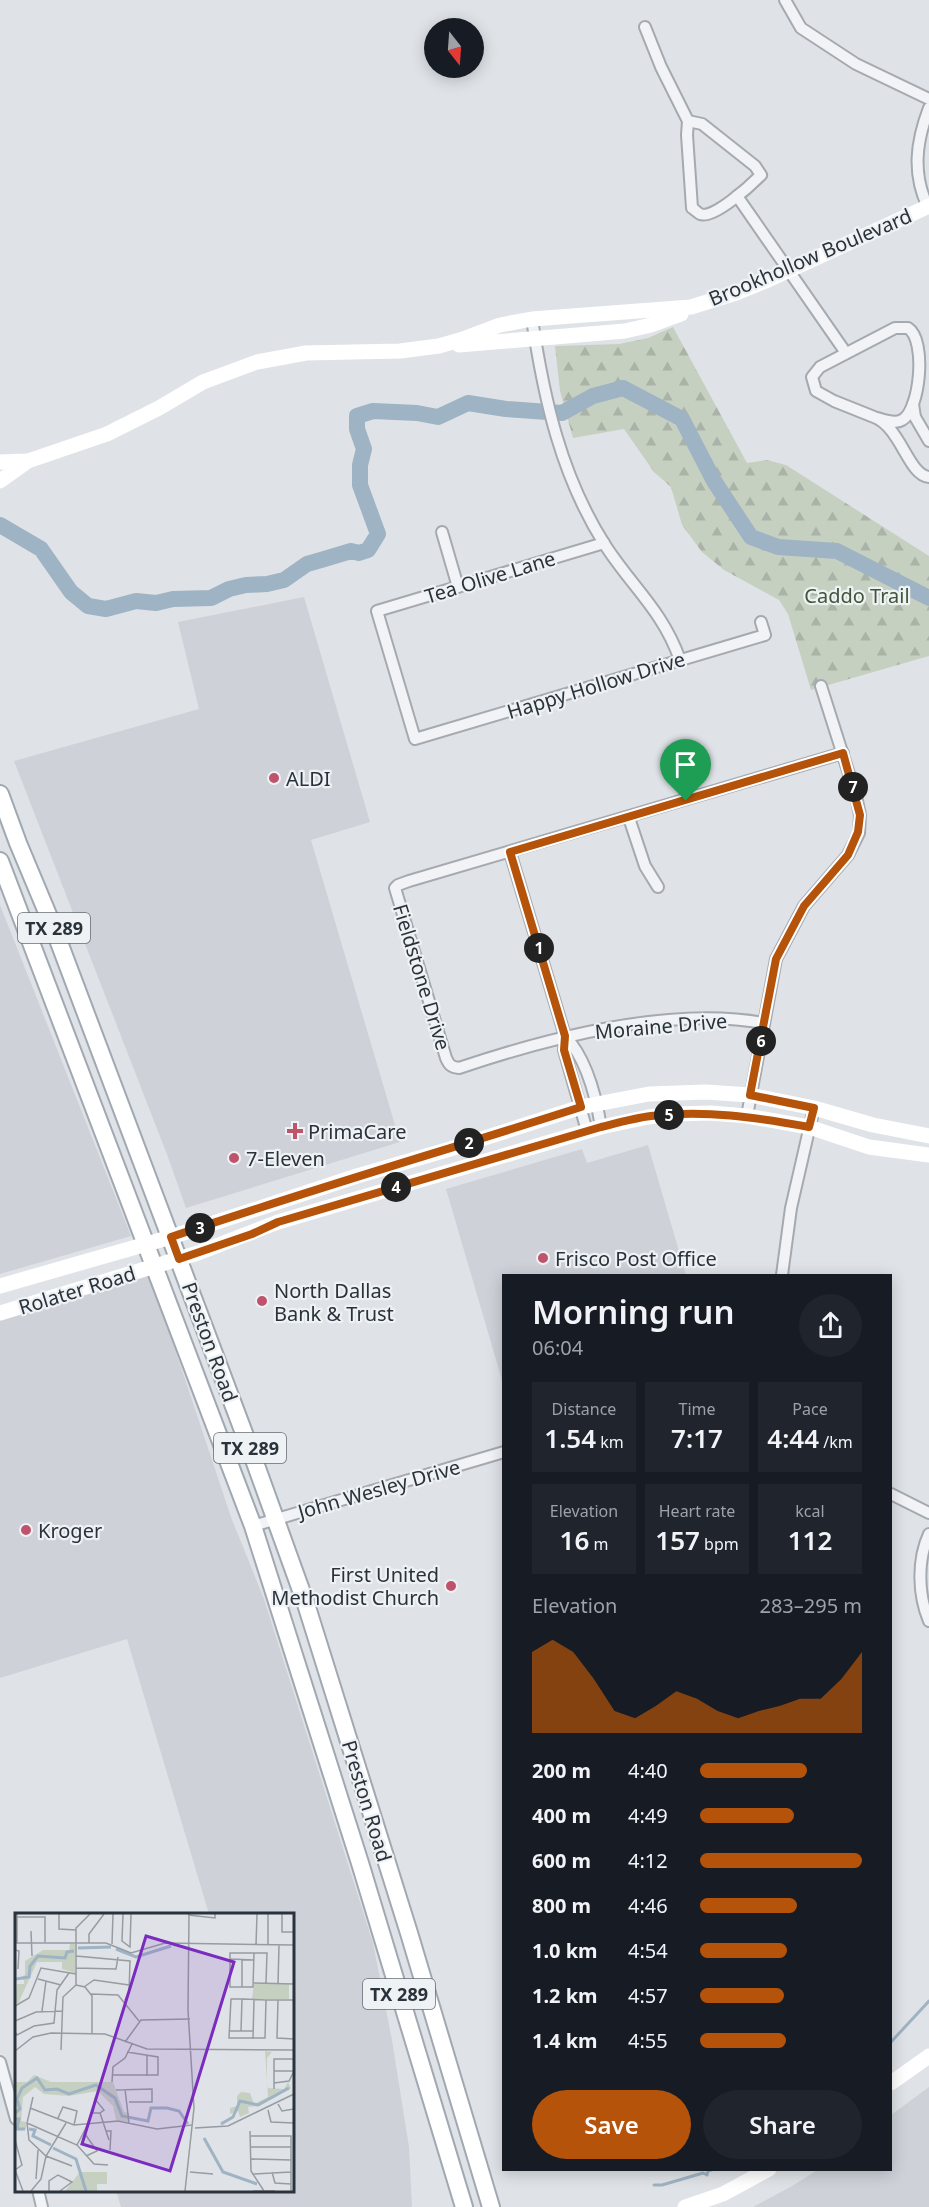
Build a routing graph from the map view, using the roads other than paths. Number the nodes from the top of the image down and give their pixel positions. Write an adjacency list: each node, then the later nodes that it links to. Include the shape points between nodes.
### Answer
1 (785, 0): 3 (street, via 801,28 856,64)
2 (645, 27): 5 (street)
3 (929, 99)
4 (929, 108): 7 (street, via 916,165)
5 (688, 121): 6 (street, via 702,124 761,175); 6 (street, via 692,208 709,215)
6 (737, 196): 8 (street)
7 (928, 206): 8 (main road, Brookhollow Boulevard)
8 (789, 271): 9 (main road, Brookhollow Boulevard, via 736,294); 13 (street)
9 (691, 307): 10 (main road, Brookhollow Boulevard); 11 (main road, Brookhollow Boulevard, via 680,315 625,331)
10 (531, 319): 11 (street); 12 (main road, Brookhollow Boulevard)
11 (534, 338): 12 (main road, Brookhollow Boulevard); 22 (street, via 563,461)
12 (442, 345): 17 (main road, Brookhollow Boulevard, via 400,351 318,353 257,362 202,382 107,434)
13 (846, 353): 14 (street, via 895,328 911,329 917,337 920,359); 15 (street, via 820,366 812,377 816,391)
14 (914, 395): 15 (street, via 903,420); 16 (street, via 914,413)
15 (874, 417): 19 (street, via 888,425 917,470)
16 (929, 441)
17 (28, 461): 18 (main road, Brookhollow Boulevard); 20 (main road, Brookhollow Boulevard)
18 (0, 462)
19 (929, 477)
20 (0, 481)
21 (442, 532): 23 (street)
22 (604, 543): 23 (street, Tea Olive Lane); 25 (street, via 660,616)
23 (458, 587): 27 (street, Tea Olive Lane, via 376,611)
24 (761, 622): 25 (street, Happy Hollow Drive, via 765,635)
25 (680, 660): 27 (street, Happy Hollow Drive)
26 (821, 686): 28 (street)
27 (415, 739)
28 (843, 753): 30 (street); 34 (street, via 860,815 858,832 848,855 804,906 786,937 776,959)
29 (0, 794): 35 (main road, Preston Road / TX 289)
30 (629, 818): 31 (street); 33 (street, via 645,866)
31 (510, 852): 36 (street); 38 (street, Fieldstone Drive, via 395,888 446,1058)
32 (0, 861): 37 (main road, Preston Road / TX 289)
33 (658, 887)
34 (764, 1023): 36 (street, Moraine Drive, via 696,1019); 39 (street)
35 (91, 1030): 37 (main road); 52 (main road, Preston Road / TX 289)
36 (565, 1036): 38 (street, Moraine Drive); 40 (street, via 577,1048); 41 (street, via 564,1050)
37 (68, 1038): 53 (main road, Preston Road / TX 289)
38 (453, 1068)
39 (750, 1095): 40 (main road, Rolater Road, via 649,1094); 42 (main road, Rolater Road); 43 (street)
40 (597, 1104): 41 (main road, Rolater Road); 45 (street)
41 (581, 1107): 45 (street); 47 (main road, Rolater Road)
42 (814, 1108): 44 (street); 46 (main road, Rolater Road)
43 (747, 1116): 44 (main road, Rolater Road); 45 (main road, Rolater Road, via 677,1114)
44 (809, 1127): 48 (main road, Rolater Road, via 869,1146); 56 (street, via 791,1208)
45 (594, 1129): 49 (main road, Rolater Road)
46 (929, 1136)
47 (450, 1149): 49 (main road); 50 (main road, Rolater Road)
48 (929, 1155)
49 (456, 1169): 51 (main road, Rolater Road)
50 (357, 1176): 51 (main road); 52 (main road, Rolater Road)
51 (362, 1197): 54 (main road, Rolater Road, via 278,1222)
52 (171, 1237): 53 (main road, Rolater Road); 54 (main road, Preston Road / TX 289)
53 (145, 1245): 55 (main road, Preston Road / TX 289); 57 (main road, Rolater Road)
54 (179, 1259): 55 (main road, Rolater Road); 62 (main road, Preston Road / TX 289)
55 (154, 1267): 58 (main road, Rolater Road); 63 (main road, Preston Road / TX 289)
56 (782, 1274)
57 (0, 1286)
58 (0, 1313)
59 (502, 1453): 62 (street, John Wesley Drive)
60 (892, 1495): 61 (street)
61 (929, 1514)
62 (276, 1519): 63 (street, John Wesley Drive); 74 (main road, Preston Road / TX 289, via 328,1673)
63 (253, 1526): 73 (main road, Preston Road / TX 289)
64 (929, 1534): 65 (street, via 921,1567 921,1589)
65 (929, 1621)
66 (929, 2056): 68 (main road)
67 (0, 2062): 69 (street)
68 (892, 2082)
69 (15, 2115)
70 (765, 2171): 75 (main road, via 723,2194)
71 (38, 2192): 72 (street)
72 (42, 2207)
73 (464, 2207)
74 (491, 2207)
75 (685, 2207)

